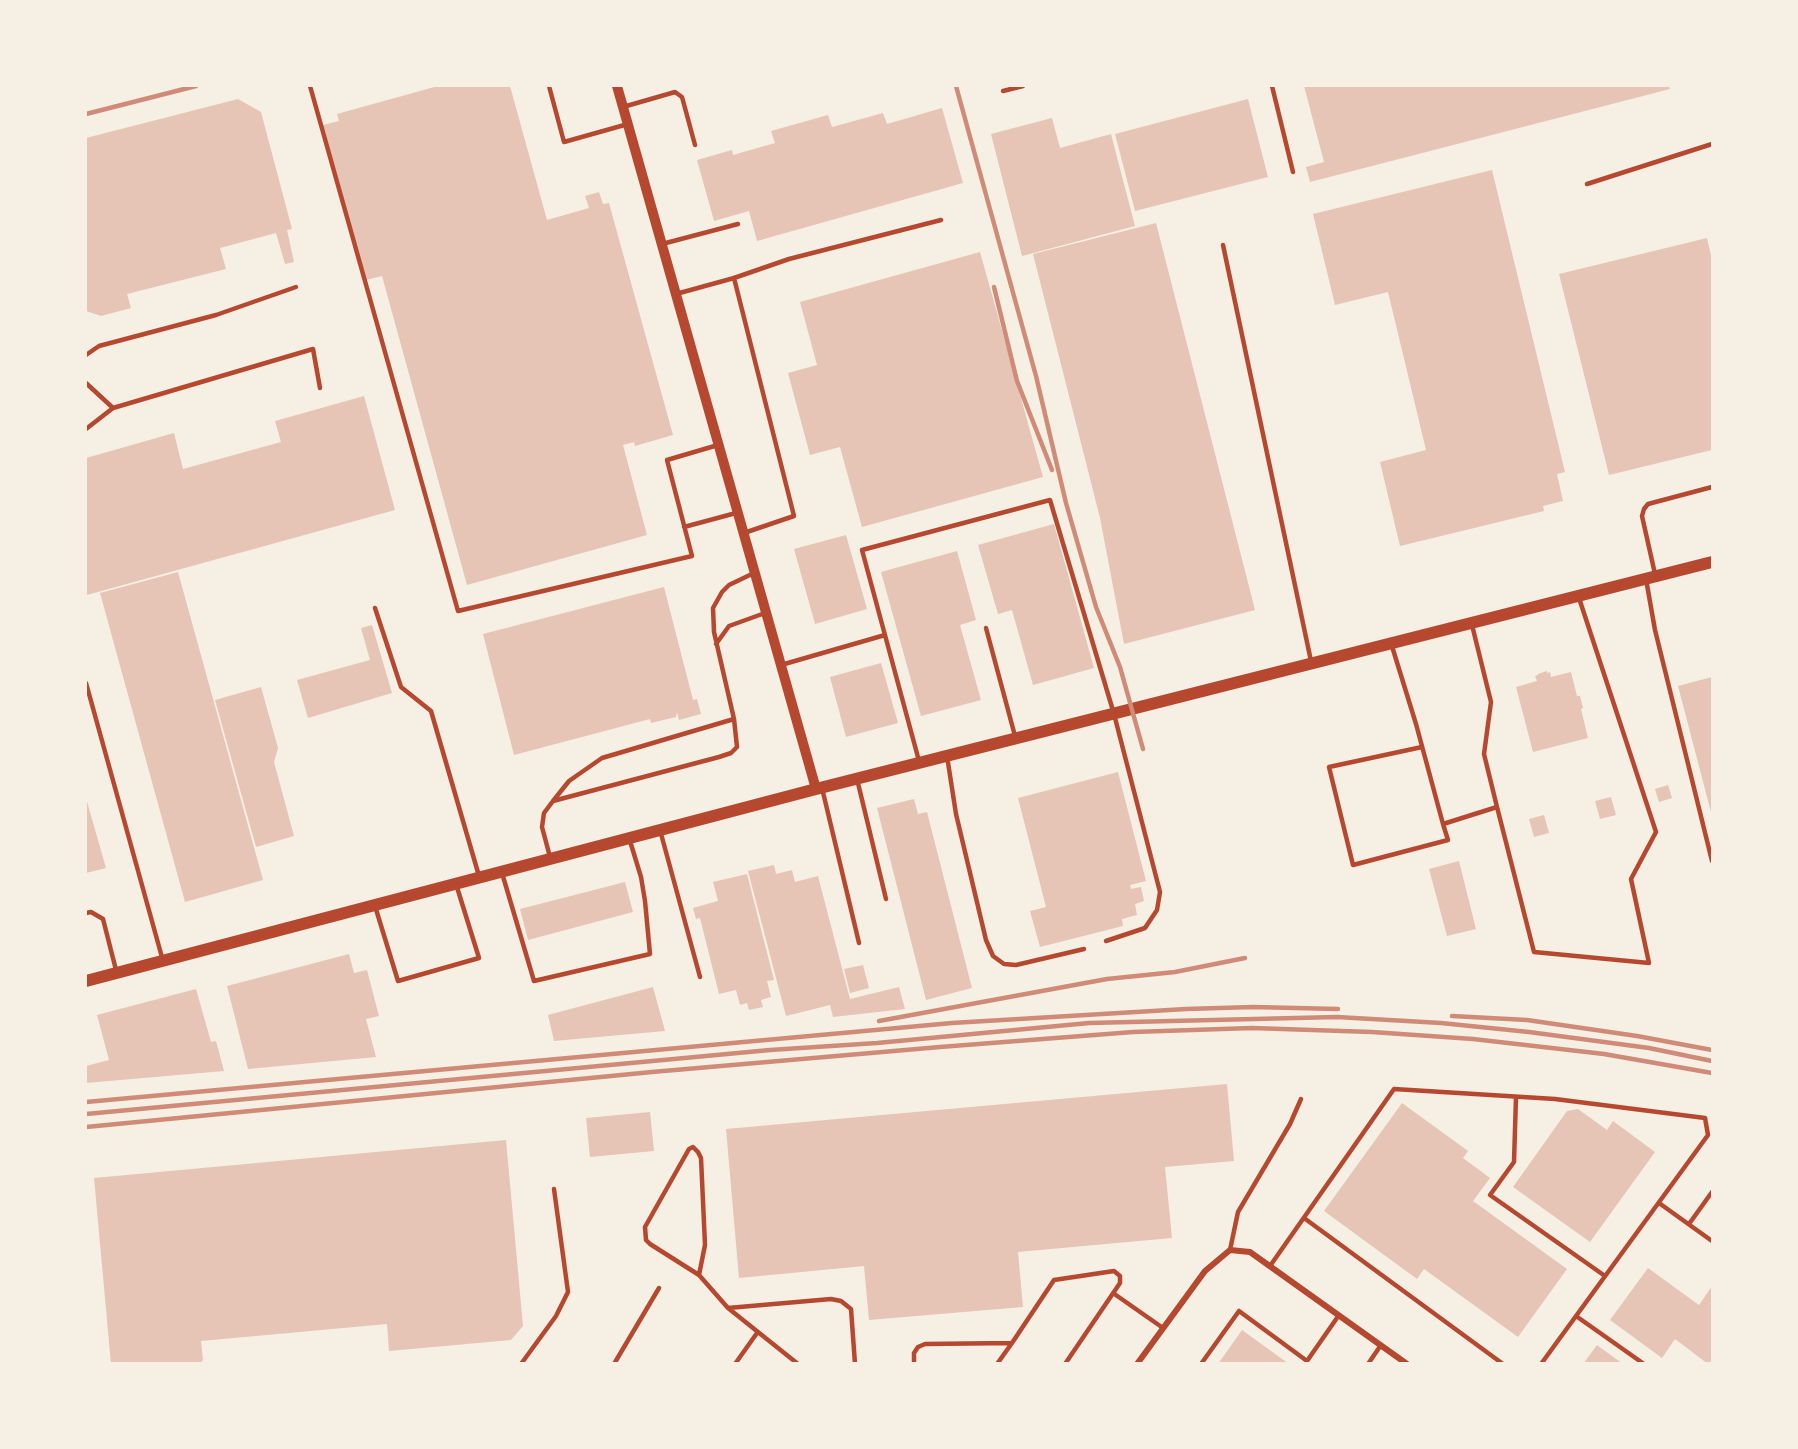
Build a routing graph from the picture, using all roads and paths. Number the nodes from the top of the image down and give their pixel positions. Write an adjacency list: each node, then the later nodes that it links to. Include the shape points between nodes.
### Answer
1 (310, 86): 28 (lane, via 458,611 692,556)
2 (549, 86): 8 (lane, via 564,142)
3 (617, 86): 7 (street)
4 (1023, 86): 6 (lane)
5 (1272, 86): 11 (lane)
6 (1003, 90)
7 (623, 107): 8 (street); 10 (lane, via 675,93 682,97)
8 (628, 124): 15 (street)
9 (1713, 144): 12 (lane)
10 (695, 145)
11 (1293, 172)
12 (1587, 184)
13 (941, 220): 17 (lane, via 789,259)
14 (738, 224): 15 (lane)
15 (662, 244): 19 (street)
16 (1223, 245): 41 (lane)
17 (735, 278): 19 (lane); 29 (lane, via 794,516)
18 (296, 287): 20 (lane, via 216,315 99,346)
19 (676, 294): 25 (street)
20 (86, 356)
21 (86, 383): 23 (lane)
22 (320, 388): 23 (lane, via 313,349)
23 (113, 408): 24 (lane)
24 (86, 429)
25 (719, 445): 27 (street); 28 (lane, via 667,460)
26 (1713, 487): 32 (lane, via 1648,504 1644,509)
27 (738, 512): 28 (lane); 29 (street)
28 (684, 527)
29 (744, 533): 31 (street)
30 (1713, 562): 32 (main road)
31 (755, 573): 35 (street); 39 (lane, via 729,585 712,608)
32 (1650, 578): 33 (main road); 58 (lane, via 1654,630)
33 (1578, 596): 36 (main road); 53 (lane, via 1656,832 1631,879 1649,963 1534,952)
34 (375, 608): 60 (lane, via 402,687 430,711)
35 (766, 612): 39 (lane, via 729,626); 42 (street)
36 (1472, 623): 40 (main road); 53 (lane, via 1491,702 1484,754)
37 (986, 628): 46 (lane)
38 (885, 635): 42 (lane); 44 (lane, via 862,550 1050,500); 49 (lane)
39 (716, 644): 45 (lane)
40 (1391, 644): 41 (main road); 47 (lane)
41 (1311, 663): 44 (main road)
42 (781, 664): 51 (street)
43 (86, 683): 68 (lane)
44 (1114, 714): 46 (main road); 65 (lane, via 1160,892 1157,910 1145,928)
45 (734, 719): 52 (lane, via 602,758 569,781); 52 (lane, via 737,747 731,753)
46 (1016, 739): 48 (main road)
47 (1422, 747): 54 (lane); 54 (lane, via 1329,766 1353,865 1448,840)
48 (947, 756): 49 (main road); 67 (lane, via 956,814 993,956 1004,964 1016,965)
49 (920, 763): 50 (main road)
50 (857, 779): 51 (main road); 62 (lane)
51 (819, 789): 55 (main road); 66 (lane)
52 (554, 801): 57 (lane, via 544,813 542,827)
53 (1497, 807): 54 (lane)
54 (1443, 824)
55 (660, 830): 56 (main road); 70 (lane)
56 (629, 839): 57 (main road); 59 (lane, via 641,877 650,954 534,981)
57 (551, 860): 59 (main road)
58 (1713, 861)
59 (502, 873): 60 (main road)
60 (480, 878): 61 (main road)
61 (456, 884): 63 (main road); 63 (lane, via 479,958 398,981)
62 (886, 898)
63 (375, 906): 68 (main road)
64 (86, 914): 69 (lane, via 91,912 103,919)
65 (1106, 941)
66 (859, 943)
67 (1084, 949)
68 (163, 961): 69 (main road)
69 (117, 973): 71 (main road)
70 (700, 977)
71 (86, 981)
72 (1516, 1097): 74 (lane); 79 (lane, via 1394,1089); 85 (lane, via 1514,1162 1490,1195)
73 (1301, 1099): 82 (lane, via 1238,1212)
74 (1705, 1118): 75 (lane); 78 (lane, via 1708,1136)
75 (1713, 1120)
76 (554, 1189): 95 (lane, via 568,1292 556,1316)
77 (1713, 1192): 80 (lane)
78 (1659, 1203): 80 (lane); 85 (lane)
79 (1304, 1218): 83 (lane); 107 (lane)
80 (1689, 1224): 81 (lane)
81 (1713, 1241)
82 (1230, 1250): 83 (street, via 1250,1252); 91 (street, via 1205,1271)
83 (1270, 1266): 89 (street)
84 (699, 1275): 84 (lane, via 650,1244 644,1234 693,1148 701,1158 705,1245); 88 (lane)
85 (1605, 1276): 90 (lane)
86 (659, 1288): 96 (lane)
87 (1113, 1293): 91 (lane); 93 (lane, via 1120,1283 1120,1276 1114,1271 1054,1280); 102 (lane)
88 (728, 1308): 92 (lane); 99 (lane, via 841,1301 851,1309)
89 (1339, 1316): 94 (street); 104 (lane, via 1307,1361 1239,1311)
90 (1576, 1316): 108 (lane); 109 (lane)
91 (1163, 1328): 103 (street)
92 (757, 1333): 97 (lane); 98 (lane)
93 (1012, 1343): 100 (lane, via 925,1344 914,1353); 101 (lane)
94 (1381, 1345): 105 (lane); 106 (street)
95 (521, 1364)
96 (614, 1364)
97 (735, 1364)
98 (798, 1364)
99 (855, 1364)
100 (914, 1364)
101 (997, 1364)
102 (1065, 1364)
103 (1137, 1364)
104 (1201, 1364)
105 (1368, 1364)
106 (1407, 1364)
107 (1503, 1364)
108 (1541, 1364)
109 (1644, 1364)

